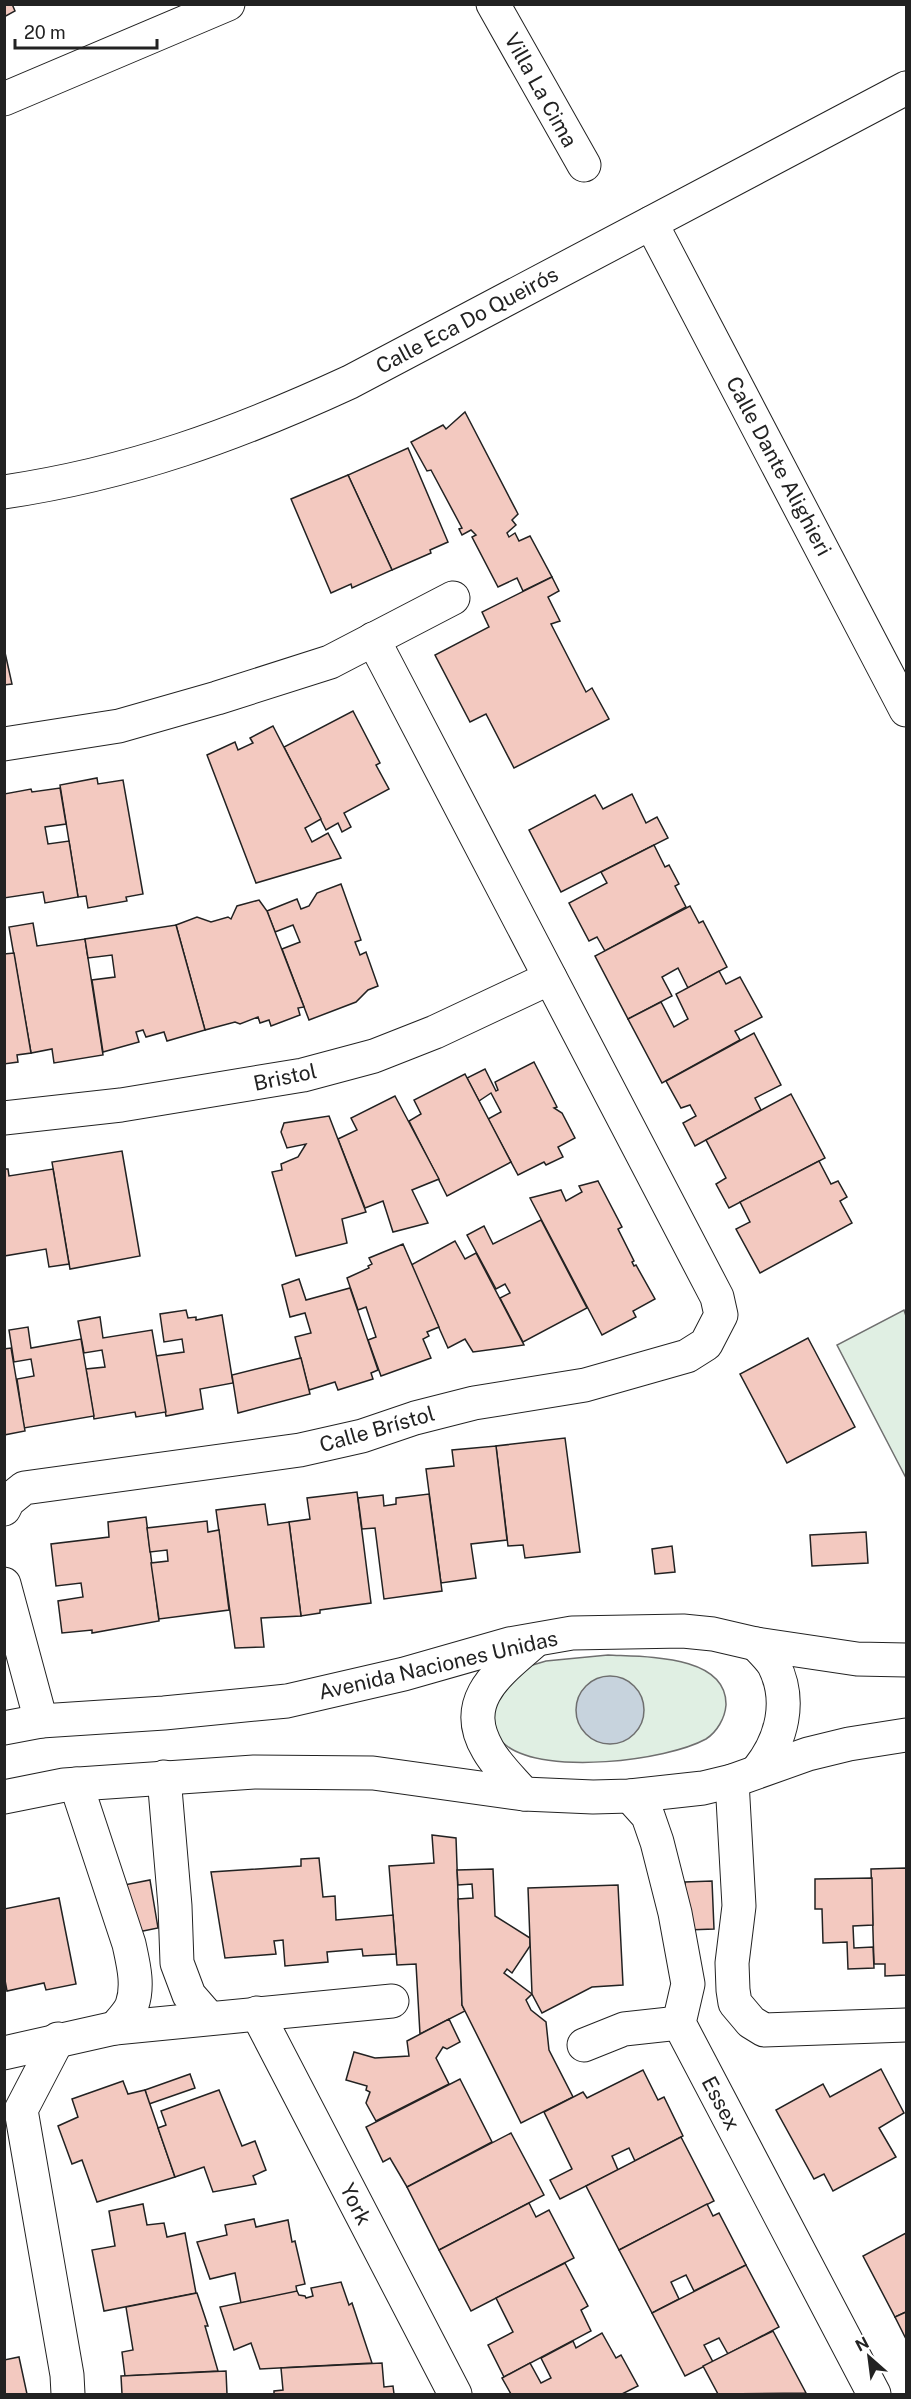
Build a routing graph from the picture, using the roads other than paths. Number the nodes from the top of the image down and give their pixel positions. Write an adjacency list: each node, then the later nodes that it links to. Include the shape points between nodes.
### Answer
1 (228, 4): 4 (street)
2 (504, 8): 5 (street, Villa La Cima)
3 (906, 88): 6 (street, Calle Eca Do Queirós)
4 (4, 99)
5 (584, 165)
6 (651, 223): 7 (street, Calle Eca Do Queirós, via 350,382 253,426 155,460); 10 (street, Calle Dante Alighieri)
7 (4, 492)
8 (453, 598): 9 (street)
9 (373, 639): 11 (street, via 330,662 218,698 118,726); 12 (street)
10 (904, 698)
11 (4, 744)
12 (550, 978): 13 (street, Bristol, via 435,1032 384,1052 303,1075 132,1104); 14 (street, Calle Brístol, via 717,1297 721,1315 706,1344 687,1356 585,1385 474,1402 300,1450)
13 (4, 1118)
14 (14, 1498)
15 (4, 1584): 19 (street)
16 (538, 1639): 17 (street, Avenida Naciones Unidas, via 572,1633 683,1631); 19 (street, Avenida Naciones Unidas, via 287,1701); 25 (street, via 500,1672 479,1700 477,1725 488,1751)
17 (756, 1644): 18 (street, Avenida Naciones Unidas, via 857,1659); 22 (street, via 773,1663 780,1679 784,1713 767,1759)
18 (906, 1660)
19 (42, 1721): 20 (street, Avenida Naciones Unidas)
20 (4, 1728)
21 (906, 1736): 22 (street, via 849,1744)
22 (745, 1775): 26 (street, via 703,1788); 32 (street, via 739,1906 732,1964 735,2003 750,2022 764,2030)
23 (164, 1777): 24 (street); 25 (street, via 254,1772 373,1773); 30 (street, via 177,1963 189,1995)
24 (76, 1784): 27 (street); 33 (street, via 134,1967 132,2007)
25 (524, 1794): 26 (street)
26 (630, 1796): 31 (street, via 648,1816 675,1913 688,1984)
27 (4, 1797)
28 (392, 2001): 29 (street)
29 (257, 2013): 30 (street); 38 (street, York)
30 (209, 2018): 33 (street)
31 (679, 2023): 35 (street, via 624,2029); 39 (street, Essex)
32 (906, 2025)
33 (115, 2028): 34 (street)
34 (58, 2039): 36 (street); 37 (street, via 21,2110)
35 (584, 2045)
36 (4, 2054)
37 (68, 2394)
38 (455, 2394)
39 (874, 2394)

